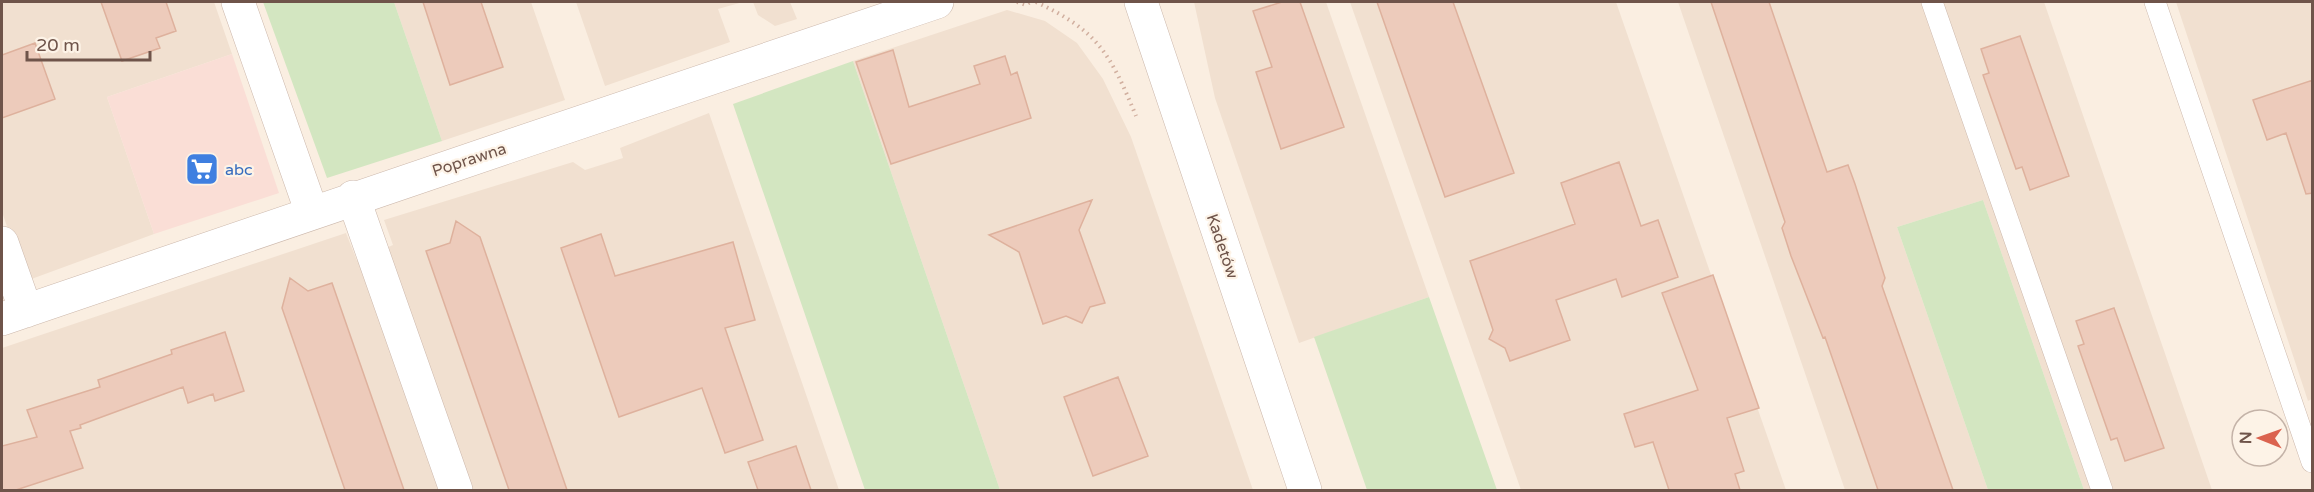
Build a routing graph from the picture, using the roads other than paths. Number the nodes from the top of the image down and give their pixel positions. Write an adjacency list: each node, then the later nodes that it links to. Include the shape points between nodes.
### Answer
1 (238, 2): 7 (street)
2 (937, 2): 6 (street, Poprawna)
3 (1140, 2): 12 (street, Kadetów)
4 (1932, 2): 13 (lane)
5 (2155, 2): 10 (lane)
6 (352, 198): 7 (street, Poprawna); 11 (street)
7 (312, 213): 9 (street, Poprawna)
8 (2, 243): 9 (street)
9 (14, 315)
10 (2313, 462)
11 (456, 490)
12 (1305, 490)
13 (2102, 490)

